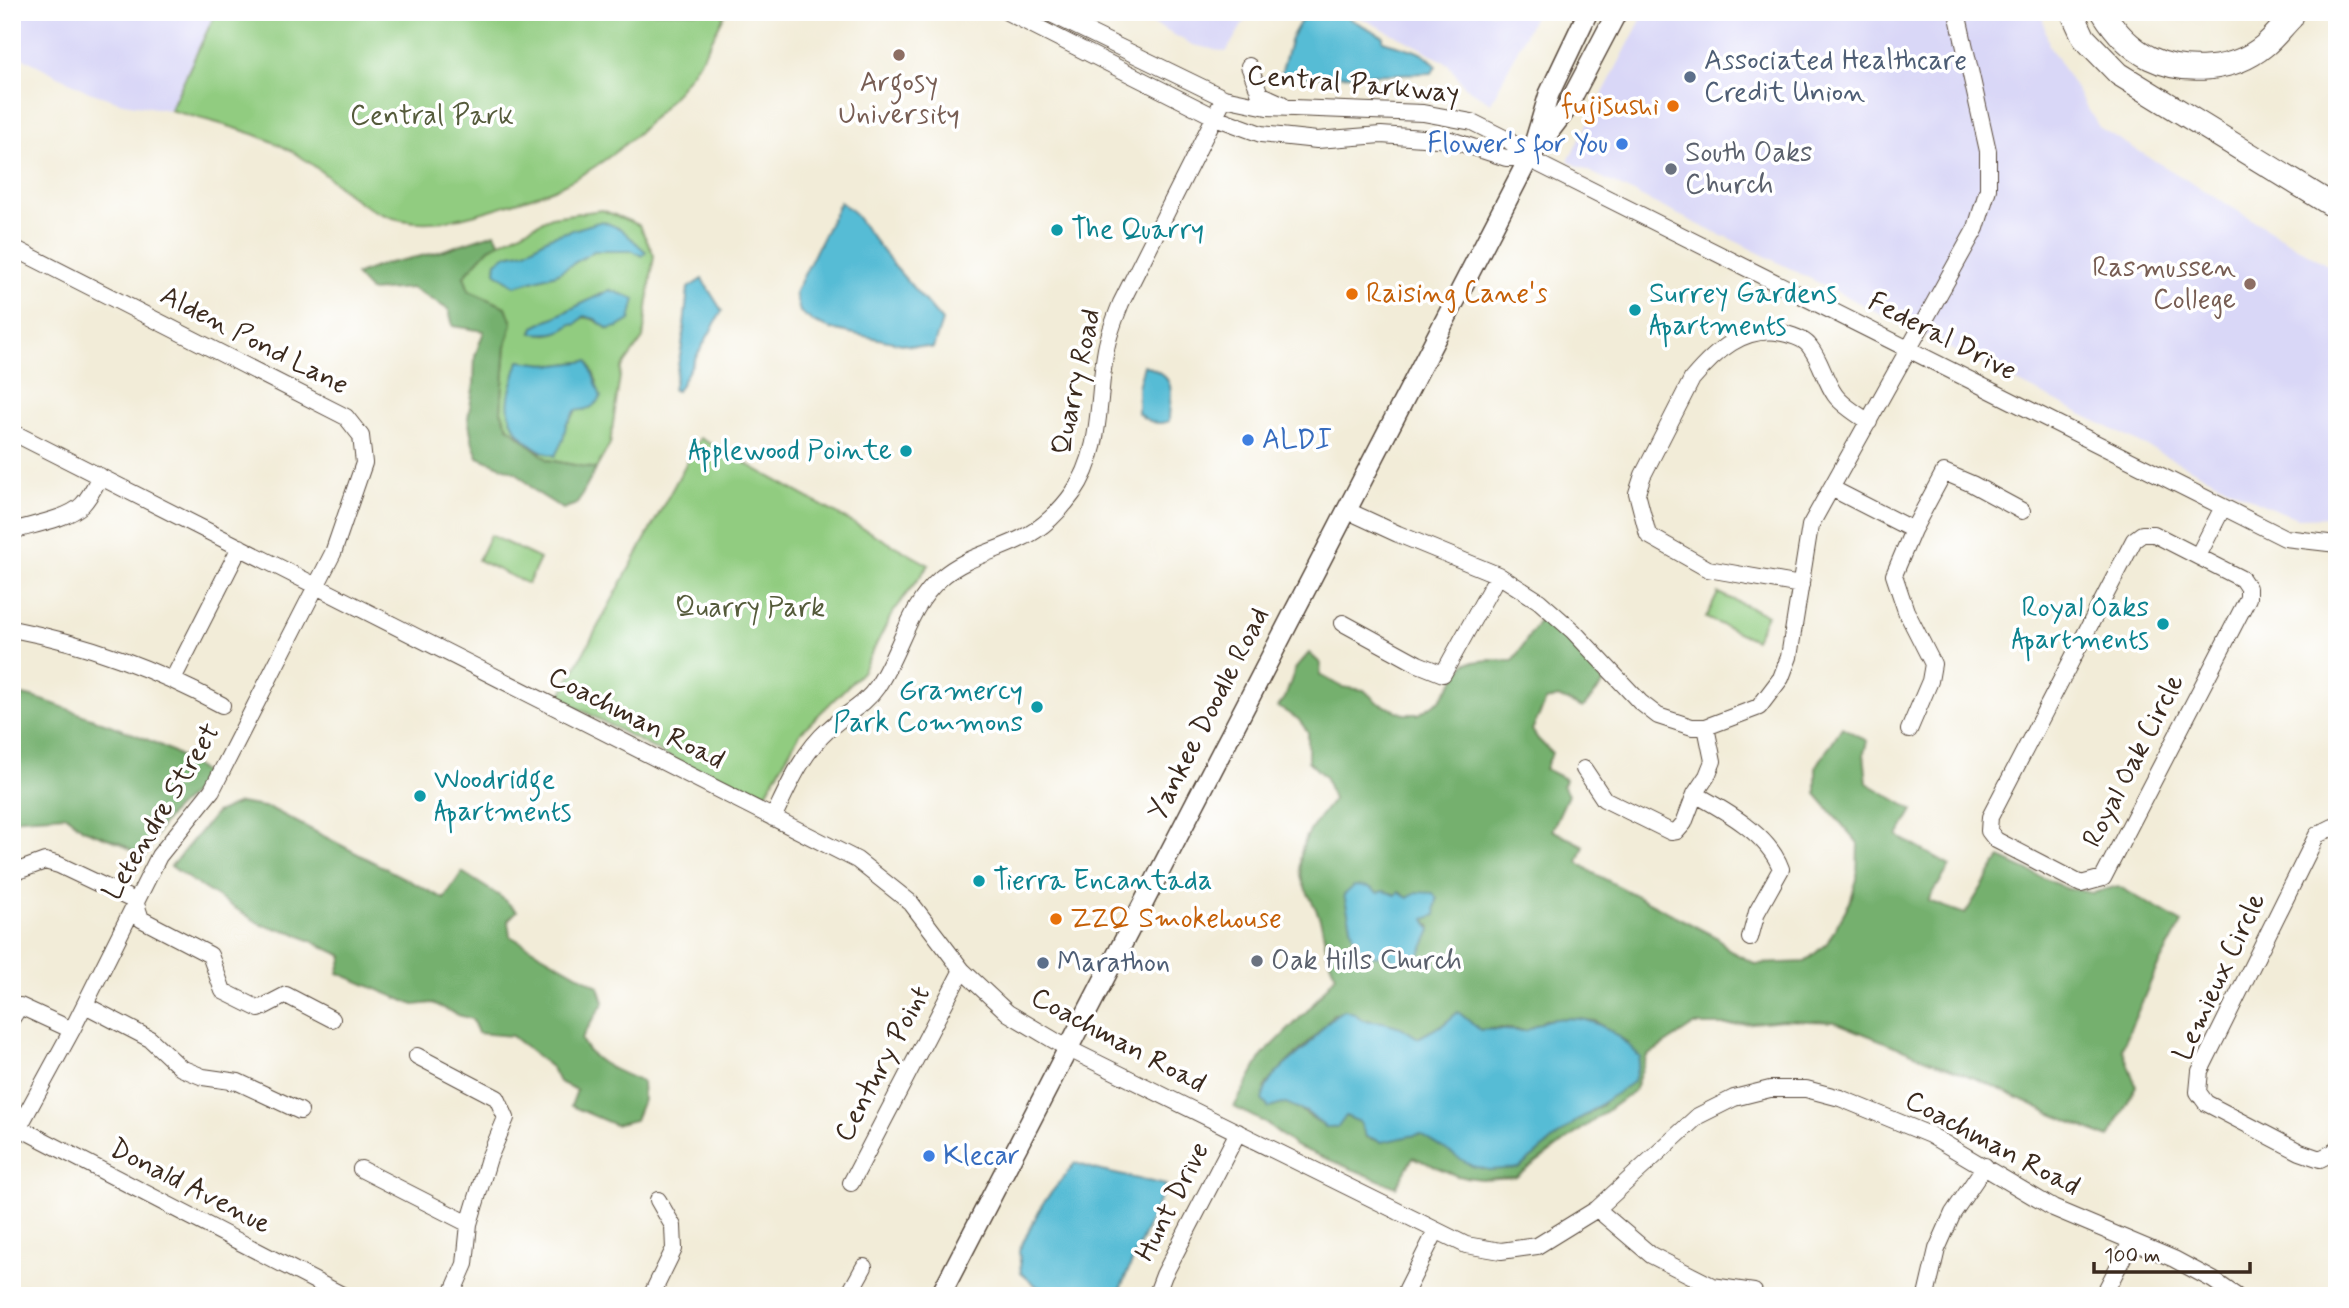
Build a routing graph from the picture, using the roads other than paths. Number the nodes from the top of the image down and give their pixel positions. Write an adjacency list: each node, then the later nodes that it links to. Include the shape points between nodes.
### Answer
1 (1007, 12): 12 (street, Central Parkway)
2 (1047, 12): 10 (street, Central Parkway)
3 (1588, 12): 13 (main road, Yankee Doodle Road, via 1549,94)
4 (1617, 12): 13 (main road, Yankee Doodle Road, via 1565,111)
5 (1957, 12): 16 (street, via 1988,151 1988,189 1976,228)
6 (2072, 12): 14 (highway, via 2084,38 2119,74)
7 (2103, 12): 8 (highway, via 2122,38 2150,58 2188,69 2227,65 2264,47)
8 (2293, 12)
9 (1250, 66): 11 (street, via 1260,94)
10 (1223, 98): 11 (street, Central Parkway); 12 (street, Quarry Road)
11 (1290, 108): 13 (street, Central Parkway, via 1423,113 1472,122 1508,140)
12 (1215, 117): 13 (street, Central Parkway, via 1261,134 1317,140 1381,135 1451,140 1506,158); 40 (street, Quarry Road, via 1110,330 1095,438 1074,492 1051,519 1025,537 972,558 942,577 921,600 876,689 807,752)
13 (1530, 158): 16 (street, Federal Drive); 22 (main road, Yankee Doodle Road)
14 (2337, 208)
15 (12, 247): 31 (street, Alden Pond Lane, via 346,417 362,436 364,463)
16 (1909, 349): 17 (street); 21 (street, Federal Drive)
17 (1868, 422): 20 (street); 30 (street, via 1835,395 1809,344 1768,330 1727,344 1700,369 1643,475 1637,493 1648,535 1708,569)
18 (12, 432): 19 (street, Coachman Road)
19 (100, 476): 25 (street, via 80,508); 27 (street, Coachman Road)
20 (1831, 488): 24 (street); 30 (street, via 1811,526)
21 (2222, 507): 26 (street, Federal Drive, via 2285,538); 28 (street)
22 (1346, 510): 29 (street); 50 (main road, Yankee Doodle Road)
23 (2022, 511): 24 (street, via 1944,472)
24 (1913, 530): 37 (street, via 1894,575 1933,664)
25 (12, 531)
26 (2337, 544)
27 (240, 547): 31 (street, Coachman Road); 34 (street)
28 (2198, 556): 28 (street, Royal Oak Circle, via 2154,534 2134,540 1990,817 1989,831 1996,840 2081,884 2103,878 2248,598 2242,579)
29 (1498, 575): 32 (street, via 1443,674); 36 (street, via 1551,611 1658,716)
30 (1801, 585): 36 (street, via 1781,678 1759,707)
31 (317, 586): 40 (street, Coachman Road); 43 (street, Letendre Street, via 212,790 159,856)
32 (1343, 623)
33 (12, 629): 34 (street, via 63,639)
34 (173, 679): 35 (street)
35 (222, 705)
36 (1706, 727): 39 (street, via 1713,761)
37 (1909, 730)
38 (1584, 769): 39 (street, via 1605,799 1671,832 1684,823)
39 (1695, 794): 44 (street, via 1731,814 1777,858 1781,869 1757,912)
40 (773, 818): 45 (street, Coachman Road, via 857,860 911,903)
41 (2337, 828): 55 (street, Lemieux Circle, via 2317,835 2200,1071 2198,1092 2206,1103 2300,1152 2320,1159)
42 (12, 873): 43 (street, via 45,861)
43 (135, 901): 46 (street, Letendre Street); 48 (street, via 141,919 210,955 223,991 258,1009 286,995)
44 (1750, 938)
45 (962, 970): 50 (street, Coachman Road, via 1008,1013); 58 (street, Century Point)
46 (85, 1005): 49 (street, Letendre Street); 52 (street, via 150,1039 181,1068 238,1082)
47 (12, 1018): 49 (street, via 20,1006)
48 (332, 1019)
49 (72, 1030): 53 (street, Letendre Street)
50 (1067, 1048): 54 (street, Coachman Road); 70 (main road, Yankee Doodle Road)
51 (417, 1056): 61 (street, via 497,1098 506,1118)
52 (300, 1111)
53 (14, 1130): 66 (street, Donald Avenue)
54 (1238, 1132): 62 (street, Coachman Road); 71 (street, Hunt Drive)
55 (2337, 1148)
56 (1985, 1166): 60 (street, Coachman Road, via 1930,1135 1840,1098 1806,1089 1770,1089 1734,1098 1698,1116); 63 (street, Coachman Road, via 2053,1208); 73 (street, via 1937,1249)
57 (361, 1170): 61 (street)
58 (851, 1183)
59 (658, 1200): 68 (street, via 673,1226 674,1249)
60 (1597, 1209): 62 (street, Coachman Road, via 1537,1246 1501,1251 1466,1245); 65 (street, via 1650,1255 1712,1286)
61 (469, 1224): 67 (street, via 465,1265)
62 (1436, 1231): 72 (street)
63 (2131, 1242): 74 (street); 75 (street, Coachman Road, via 2174,1259)
64 (864, 1267): 69 (street)
65 (1754, 1292)
66 (344, 1296)
67 (451, 1296)
68 (651, 1296)
69 (848, 1296)
70 (940, 1296)
71 (1156, 1296)
72 (1406, 1296)
73 (1926, 1296)
74 (2103, 1296)
75 (2236, 1296)

